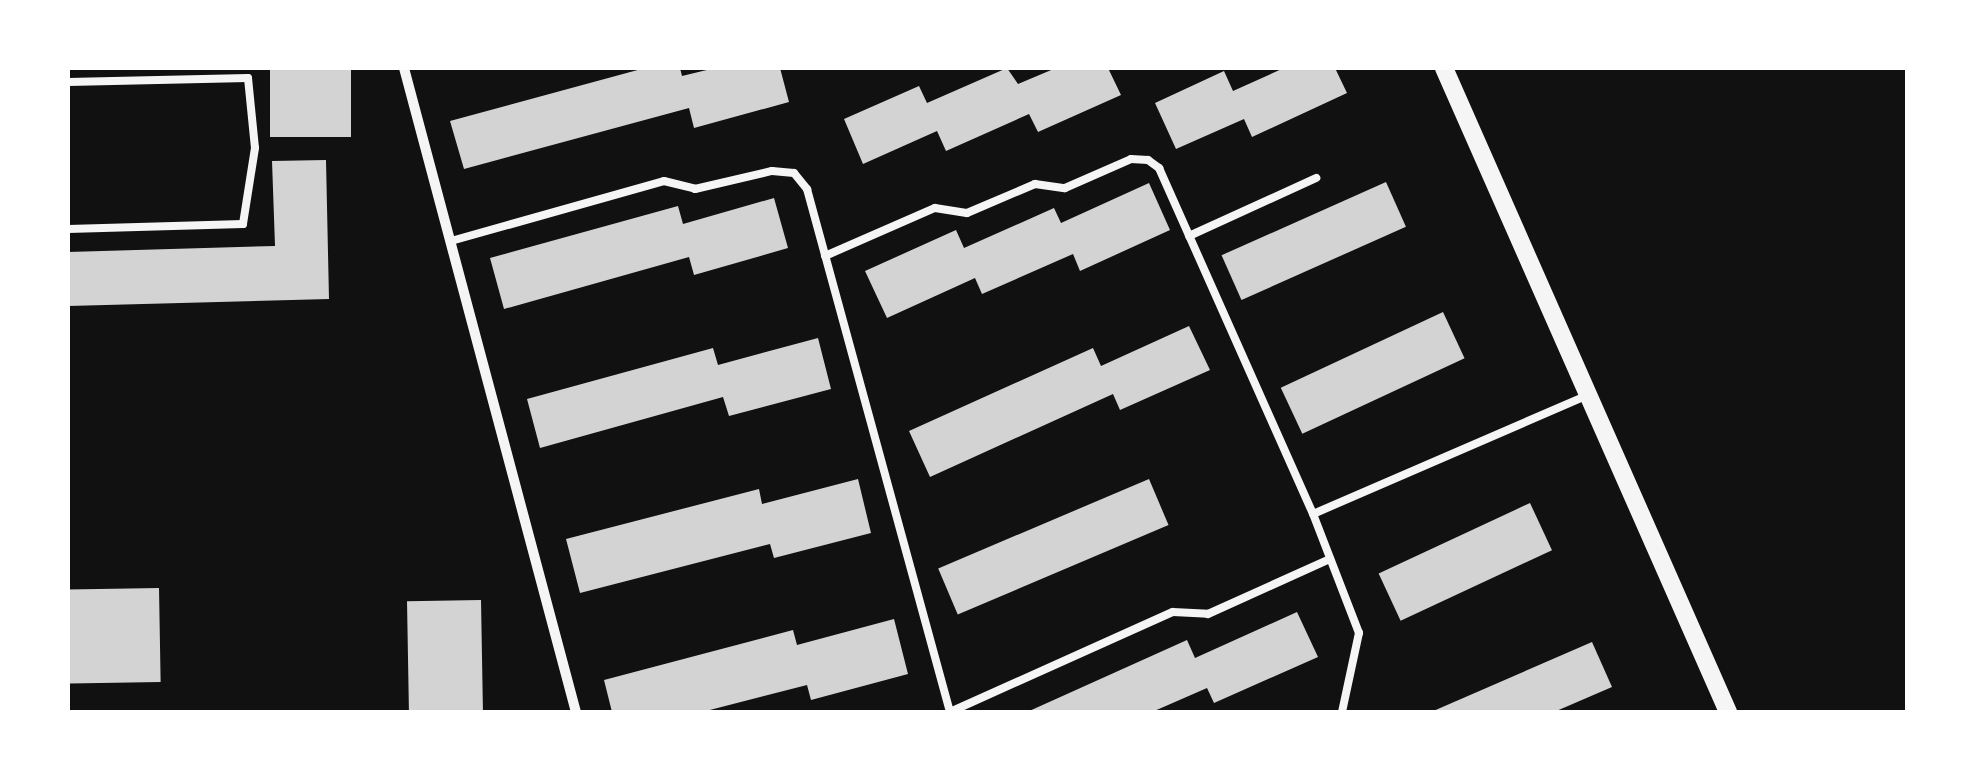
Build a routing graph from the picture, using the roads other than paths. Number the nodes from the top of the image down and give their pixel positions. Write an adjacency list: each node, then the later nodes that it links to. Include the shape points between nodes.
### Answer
1 (404, 68): 7 (street)
2 (1444, 68): 9 (street)
3 (68, 82): 5 (lane, via 248,78 255,148 243,224)
4 (1316, 178): 6 (lane)
5 (68, 229)
6 (1189, 236): 8 (lane, via 1159,168 1132,159 1065,188 1035,184 967,213 934,208); 10 (lane)
7 (450, 241): 8 (lane, via 664,181 695,190 772,171 794,173 807,189); 12 (street)
8 (825, 256): 13 (lane)
9 (1588, 395): 10 (lane); 15 (street)
10 (1313, 514): 11 (lane)
11 (1330, 559): 13 (lane, via 1208,614 1173,612); 14 (lane, via 1359,634)
12 (576, 712)
13 (950, 712)
14 (1342, 712)
15 (1728, 712)

